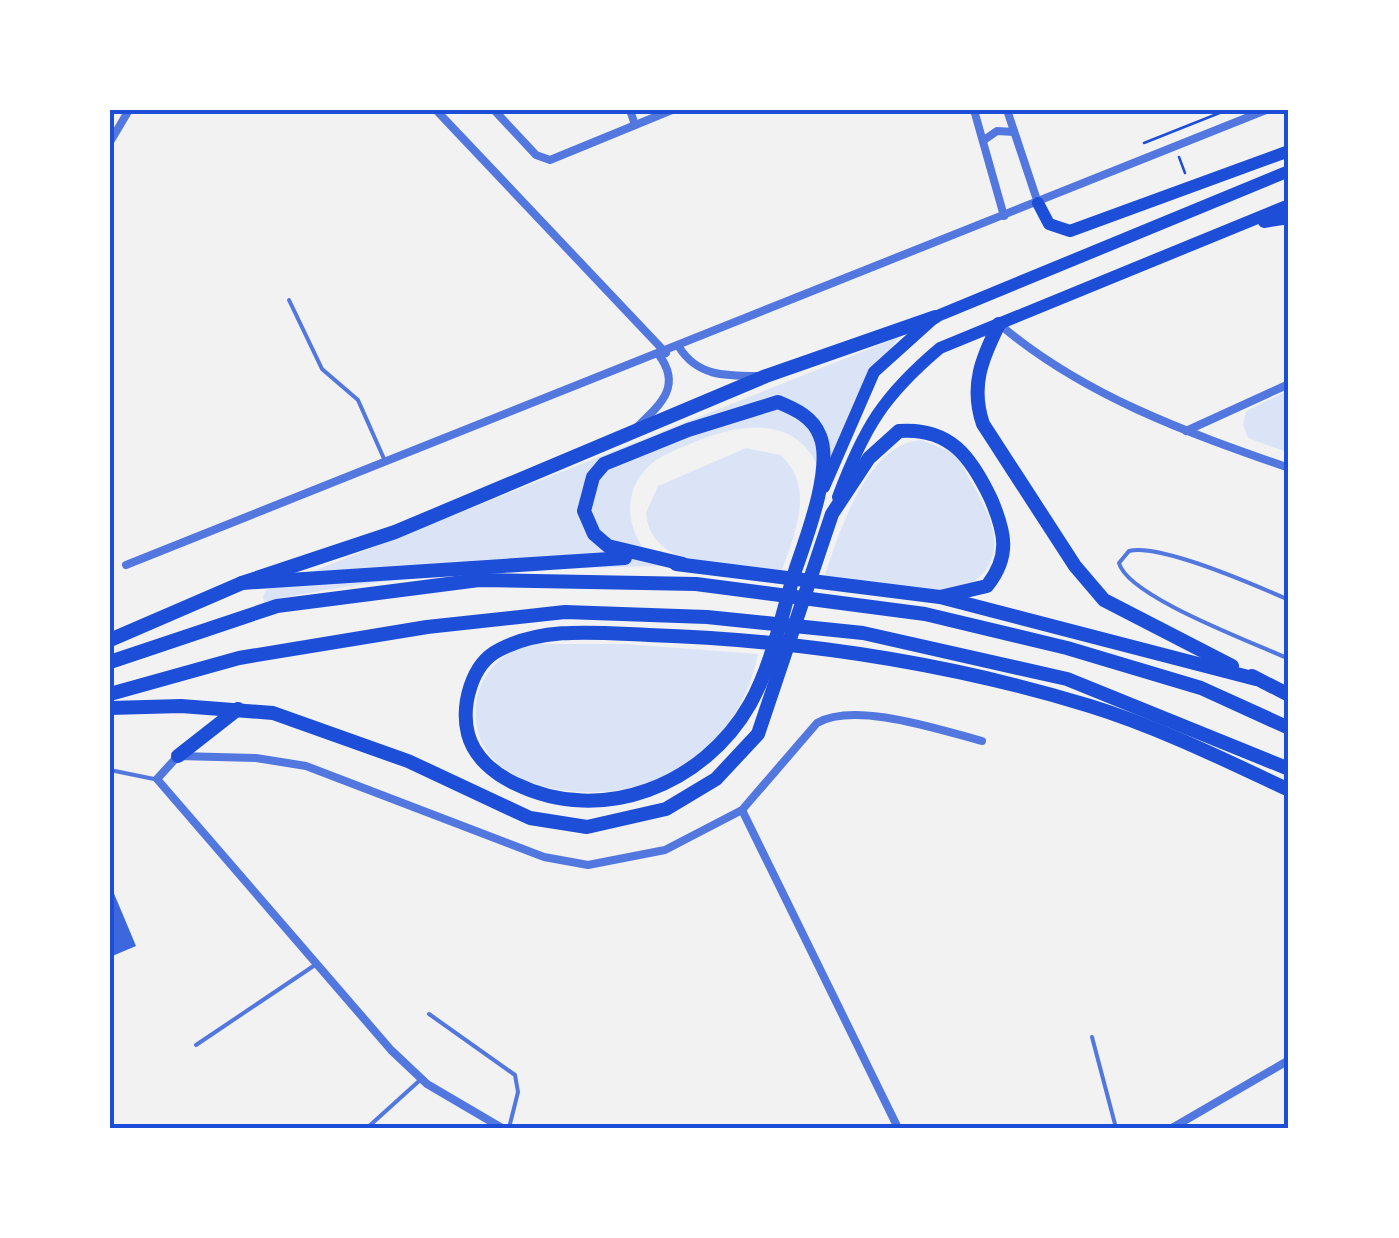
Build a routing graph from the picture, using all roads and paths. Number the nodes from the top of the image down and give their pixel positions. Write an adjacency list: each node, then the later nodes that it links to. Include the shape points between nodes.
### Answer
1 (128, 110): 13 (street)
2 (436, 110): 27 (street)
3 (494, 110): 10 (street, via 536,155 550,160)
4 (630, 110): 10 (street)
5 (672, 110): 10 (street)
6 (974, 110): 12 (street)
7 (1007, 110): 11 (street)
8 (1228, 110): 14 (path)
9 (1266, 110): 18 (street)
10 (635, 125)
11 (1014, 132): 12 (street, via 996,130); 18 (street)
12 (984, 140): 20 (street)
13 (110, 142)
14 (1144, 143)
15 (1289, 154): 17 (main road); 18 (main road, via 1070,231 1049,224)
16 (1289, 171): 17 (main road)
17 (1232, 192): 24 (main road)
18 (1038, 203): 20 (street)
19 (1289, 205): 22 (main road)
20 (1004, 216): 26 (street)
21 (1289, 218): 22 (main road)
22 (1241, 224): 25 (main road)
23 (289, 300): 32 (lane, via 322,369 358,400)
24 (935, 317): 28 (highway); 35 (main road, via 874,372)
25 (1000, 324): 31 (street, via 1102,396); 34 (main road, via 940,348 907,376 868,423); 44 (highway, via 979,369 975,400 983,424 1075,566 1104,600)
26 (679, 347): 27 (street); 28 (street, via 706,371)
27 (662, 354): 30 (street, via 667,394); 32 (street)
28 (766, 376): 30 (highway)
29 (1289, 384): 31 (street)
30 (635, 429): 38 (highway, via 395,532)
31 (1186, 431): 33 (street)
32 (385, 461): 37 (street)
33 (1289, 468)
34 (832, 514): 39 (highway, via 869,458 898,430 936,433 955,443 986,488 1004,530 1005,552 987,586); 48 (highway, via 758,734 716,778 666,808 587,827 530,818 332,731 273,712)
35 (812, 522): 36 (highway, via 821,436 802,413 778,402 604,464 586,492 584,511 594,534 608,546); 55 (highway, via 805,542 762,678 704,760 634,796 596,802 514,784 472,749 466,726 472,682 496,651 565,633 718,637 842,650 1026,688 1160,732)
36 (682, 564): 38 (highway, via 612,556); 39 (highway)
37 (126, 565)
38 (242, 584): 41 (highway)
39 (940, 596): 44 (highway)
40 (1289, 600): 42 (lane, via 1146,550 1129,551 1119,562 1162,600)
41 (110, 640)
42 (1289, 660)
43 (110, 662): 49 (highway, via 277,606 479,580 696,584 943,618 1188,684)
44 (1256, 679): 46 (highway)
45 (110, 694): 52 (highway, via 258,654 427,627 565,612 707,617 862,633 1067,679)
46 (1289, 695)
47 (110, 708): 48 (highway)
48 (238, 709): 51 (highway)
49 (1289, 728)
50 (982, 740): 56 (street, via 832,714)
51 (178, 756): 54 (street); 56 (street, via 306,766 544,857 588,864 665,850)
52 (1289, 768)
53 (110, 770): 54 (lane)
54 (157, 779): 57 (street)
55 (1289, 790)
56 (742, 810): 65 (street)
57 (315, 965): 60 (lane); 62 (street)
58 (429, 1014): 64 (lane, via 515,1075 518,1092)
59 (1092, 1037): 66 (lane)
60 (196, 1045)
61 (1289, 1060): 67 (street)
62 (422, 1078): 63 (lane); 64 (street, via 469,1112)
63 (367, 1128)
64 (506, 1128)
65 (898, 1128)
66 (1116, 1128)
67 (1172, 1128)

